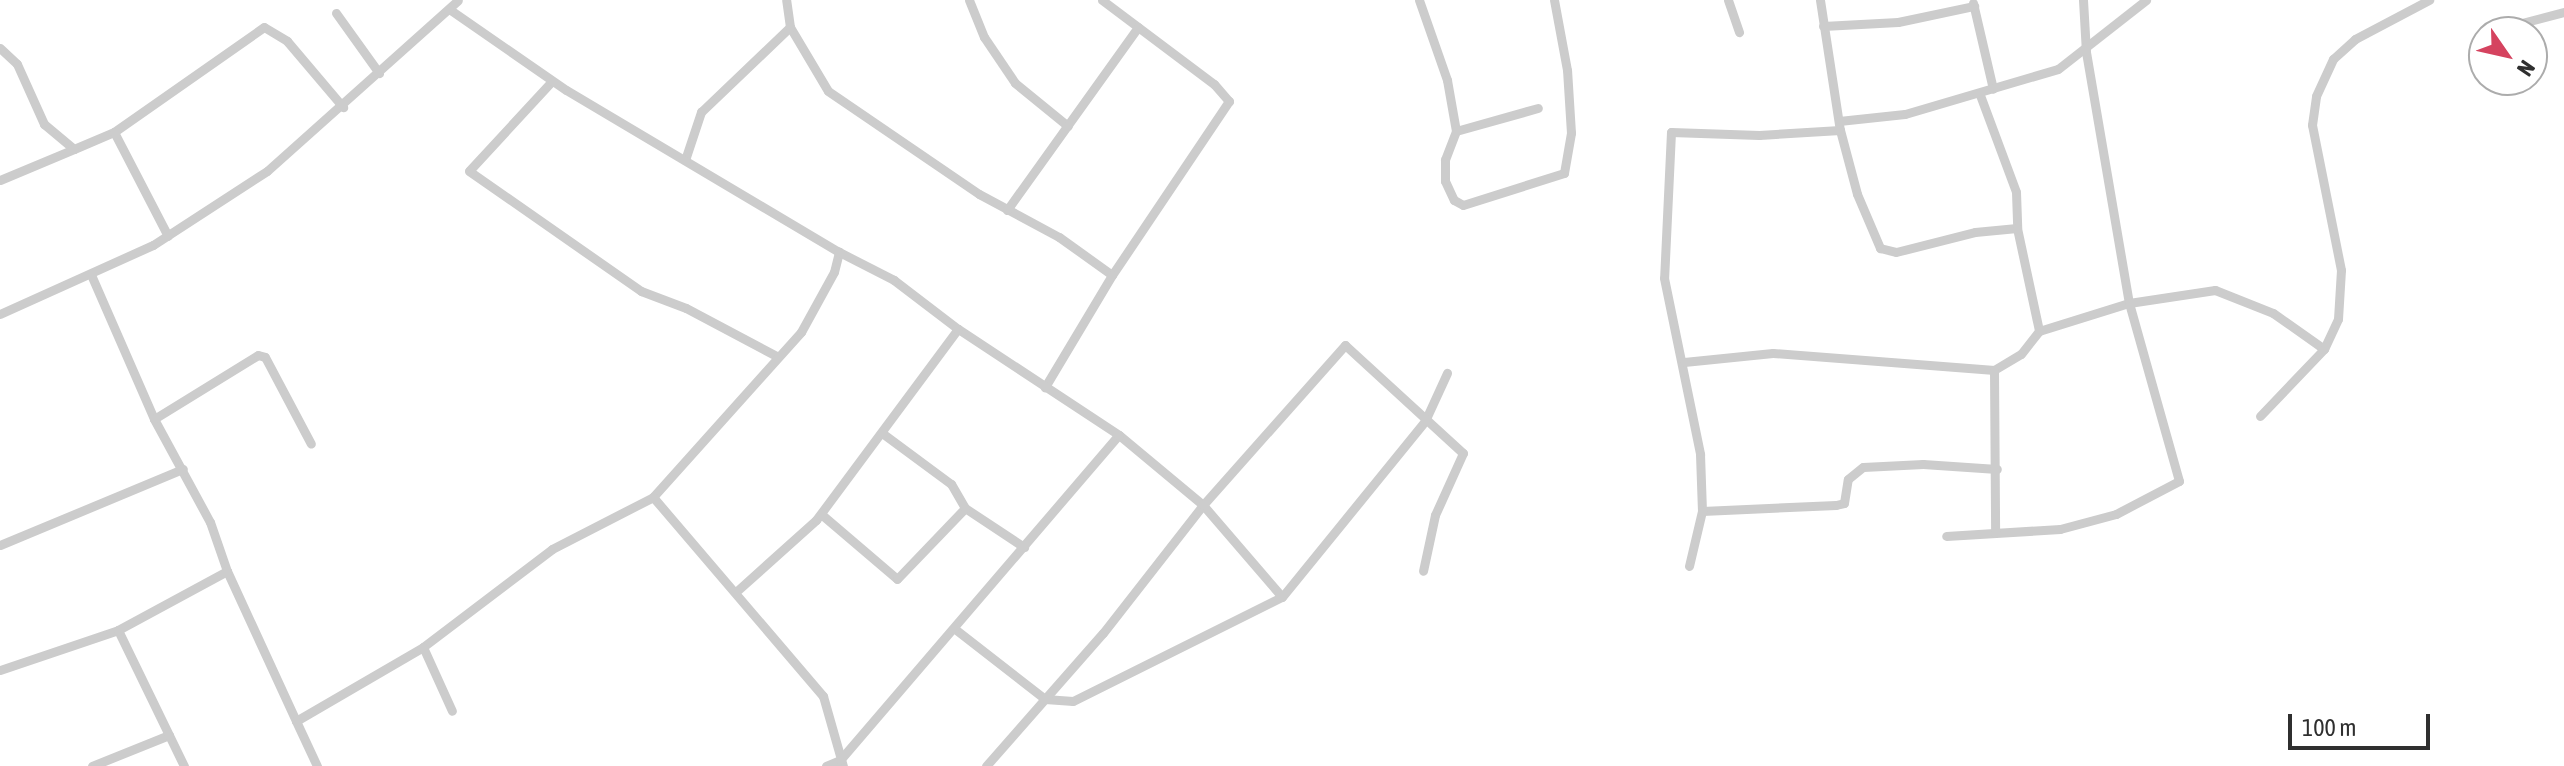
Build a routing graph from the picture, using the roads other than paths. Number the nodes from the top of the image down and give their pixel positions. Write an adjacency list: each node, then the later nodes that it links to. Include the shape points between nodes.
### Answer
1 (458, 0): 13 (street)
2 (786, 0): 16 (street)
3 (969, 0): 28 (street, via 984,37 1015,83)
4 (1102, 0): 17 (street)
5 (1419, 0): 29 (street, via 1447,80)
6 (1554, 0): 29 (street, via 1571,133 1564,173 1459,204 1449,194 1444,166)
7 (1728, 0): 18 (street)
8 (1820, 0): 15 (street)
9 (2083, 0): 20 (street)
10 (2146, 0): 20 (street)
11 (2429, 0): 44 (street, via 2355,39 2333,59 2316,96 2312,125 2342,293)
12 (1973, 3): 15 (street, via 1898,22); 23 (street)
13 (449, 9): 21 (street); 22 (street)
14 (336, 13): 21 (street)
15 (1823, 26): 27 (street)
16 (790, 27): 32 (street, via 701,112); 34 (street, via 828,91)
17 (1138, 27): 28 (street); 38 (street, via 1229,101)
18 (1739, 32)
19 (0, 48): 31 (street, via 17,64 44,124)
20 (2086, 52): 23 (street, via 2058,69); 40 (street)
21 (379, 73): 25 (street)
22 (552, 81): 32 (street); 45 (street, via 469,171 641,291 686,308)
23 (1993, 89): 24 (street)
24 (1980, 95): 27 (street); 35 (street, via 2016,192)
25 (343, 107): 30 (street, via 287,41 264,27); 36 (street, via 267,171)
26 (1538, 108): 29 (street)
27 (1840, 125): 35 (street, via 1857,194 1884,251); 46 (street, via 1759,135 1671,132 1664,278)
28 (1068, 126): 34 (street)
29 (1456, 131)
30 (114, 132): 31 (street); 36 (street)
31 (74, 149): 33 (street)
32 (685, 160): 37 (street)
33 (0, 180)
34 (1007, 210): 38 (street, via 1059,237)
35 (2017, 228): 43 (street)
36 (168, 236): 39 (street)
37 (839, 252): 42 (street, via 894,280); 45 (street, via 834,272 801,332)
38 (1112, 275): 49 (street)
39 (92, 277): 41 (street); 51 (street)
40 (2129, 303): 43 (street); 44 (street, via 2215,290 2273,313); 63 (street, via 2179,481 2102,518 2060,529)
41 (0, 314)
42 (958, 329): 49 (street); 53 (street)
43 (2039, 331): 47 (street, via 2021,354)
44 (2324, 349): 50 (street)
45 (778, 357): 58 (street)
46 (1684, 362): 47 (street, via 1773,353); 61 (street, via 1700,454)
47 (1994, 370): 57 (street)
48 (1447, 373): 52 (street)
49 (1045, 387): 54 (street)
50 (2260, 416)
51 (154, 419): 55 (street, via 258,355 265,357); 56 (street)
52 (1425, 421): 59 (street, via 1345,345); 69 (street, via 1463,453 1435,515); 71 (street)
53 (882, 433): 60 (street, via 951,484); 62 (street)
54 (1119, 435): 59 (street); 66 (street)
55 (311, 444)
56 (183, 469): 65 (street); 68 (street)
57 (1997, 469): 61 (street, via 1863,467 1848,479 1844,503); 63 (street)
58 (653, 497): 70 (street); 74 (street, via 552,549)
59 (1203, 505): 71 (street); 76 (street)
60 (965, 508): 62 (street, via 897,579); 66 (street)
61 (1702, 511): 67 (street)
62 (821, 514): 70 (street)
63 (1995, 533): 64 (street)
64 (1946, 536)
65 (0, 545)
66 (1024, 547): 72 (street)
67 (1689, 566)
68 (227, 571): 73 (street); 78 (street)
69 (1423, 571)
70 (738, 590): 80 (street, via 823,696)
71 (1282, 597): 76 (street, via 1073,701)
72 (955, 629): 76 (street); 80 (street)
73 (118, 630): 75 (street); 79 (street)
74 (423, 647): 77 (street); 78 (street)
75 (0, 670)
76 (1045, 699): 85 (street)
77 (452, 711)
78 (296, 721): 83 (street)
79 (169, 735): 81 (street); 82 (street)
80 (842, 763): 84 (street)
81 (92, 766)
82 (184, 766)
83 (317, 766)
84 (826, 766)
85 (986, 766)

